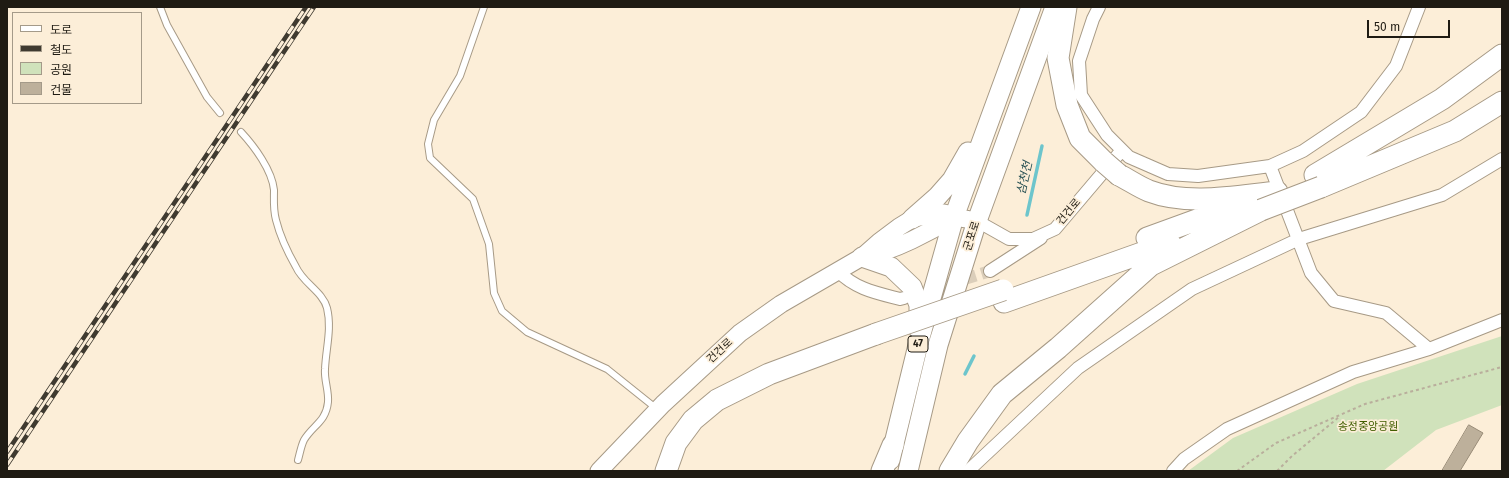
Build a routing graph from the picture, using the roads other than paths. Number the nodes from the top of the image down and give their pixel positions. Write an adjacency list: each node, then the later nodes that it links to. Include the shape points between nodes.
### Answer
1 (160, 7): 10 (lane, via 167,25 207,97)
2 (484, 7): 34 (lane, via 460,76 434,120 428,144 430,158 473,199 489,244 494,293 502,311 527,332 607,370)
3 (1031, 7): 14 (main road, 군포로 / 47)
4 (1055, 7): 23 (main road, 군포로 / 47)
5 (1066, 7): 19 (highway, via 1058,58 1067,105 1080,138 1112,169 1150,191 1184,199)
6 (1099, 7): 15 (street, via 1079,61 1080,95 1107,135)
7 (1420, 7): 17 (street, via 1396,66 1361,112 1303,151)
8 (1502, 55): 18 (highway, via 1442,99)
9 (1502, 102): 12 (highway)
10 (220, 113)
11 (1502, 118): 12 (highway)
12 (1455, 131): 18 (highway)
13 (241, 132): 36 (lane, via 272,179 276,220 296,269 326,306 329,319 325,369 327,410 322,421 305,439)
14 (980, 146): 21 (main road, 군포로 / 47); 22 (main road, via 971,147 952,180)
15 (1122, 150): 17 (street, via 1130,157 1168,174 1198,176); 24 (street, 건건로)
16 (1502, 159): 25 (street, via 1442,194)
17 (1270, 166): 25 (street)
18 (1318, 181): 19 (highway); 20 (highway, bridge)
19 (1277, 192): 20 (highway)
20 (1259, 204): 31 (highway, bridge); 43 (highway, via 1151,265 1002,394 968,440)
21 (954, 217): 22 (main road, 건건로, via 944,213); 23 (main road, 건건로); 26 (main road, 건건로, via 879,254); 32 (main road, 군포로 / 47)
22 (912, 219): 26 (main road, 건건로)
23 (977, 221): 24 (street, 건건로, via 1009,239 1033,239); 42 (main road, 군포로 / 47, via 938,345)
24 (1055, 229): 28 (street)
25 (1299, 239): 33 (street, via 1311,273 1334,301 1386,313); 44 (street, via 1192,289 1078,368)
26 (862, 257): 27 (main road, 건건로); 32 (main road, via 891,267 912,287 920,305)
27 (838, 271): 29 (street, via 845,279 862,289); 34 (main road, 건건로, via 781,304 740,333)
28 (990, 271)
29 (904, 298)
30 (1502, 320): 33 (street)
31 (877, 341): 38 (highway, via 769,374 717,400 693,420 676,443); 39 (highway, via 723,410 699,432)
32 (919, 341): 35 (main road, 군포로 / 47)
33 (1429, 349): 45 (street, via 1353,372 1227,429 1184,459)
34 (658, 410): 37 (main road, 건건로)
35 (892, 445): 40 (highway); 41 (main road, 군포로 / 47)
36 (298, 460)
37 (599, 471)
38 (666, 471)
39 (678, 471)
40 (882, 471)
41 (887, 471)
42 (908, 471)
43 (950, 471)
44 (968, 471)
45 (1172, 471)

